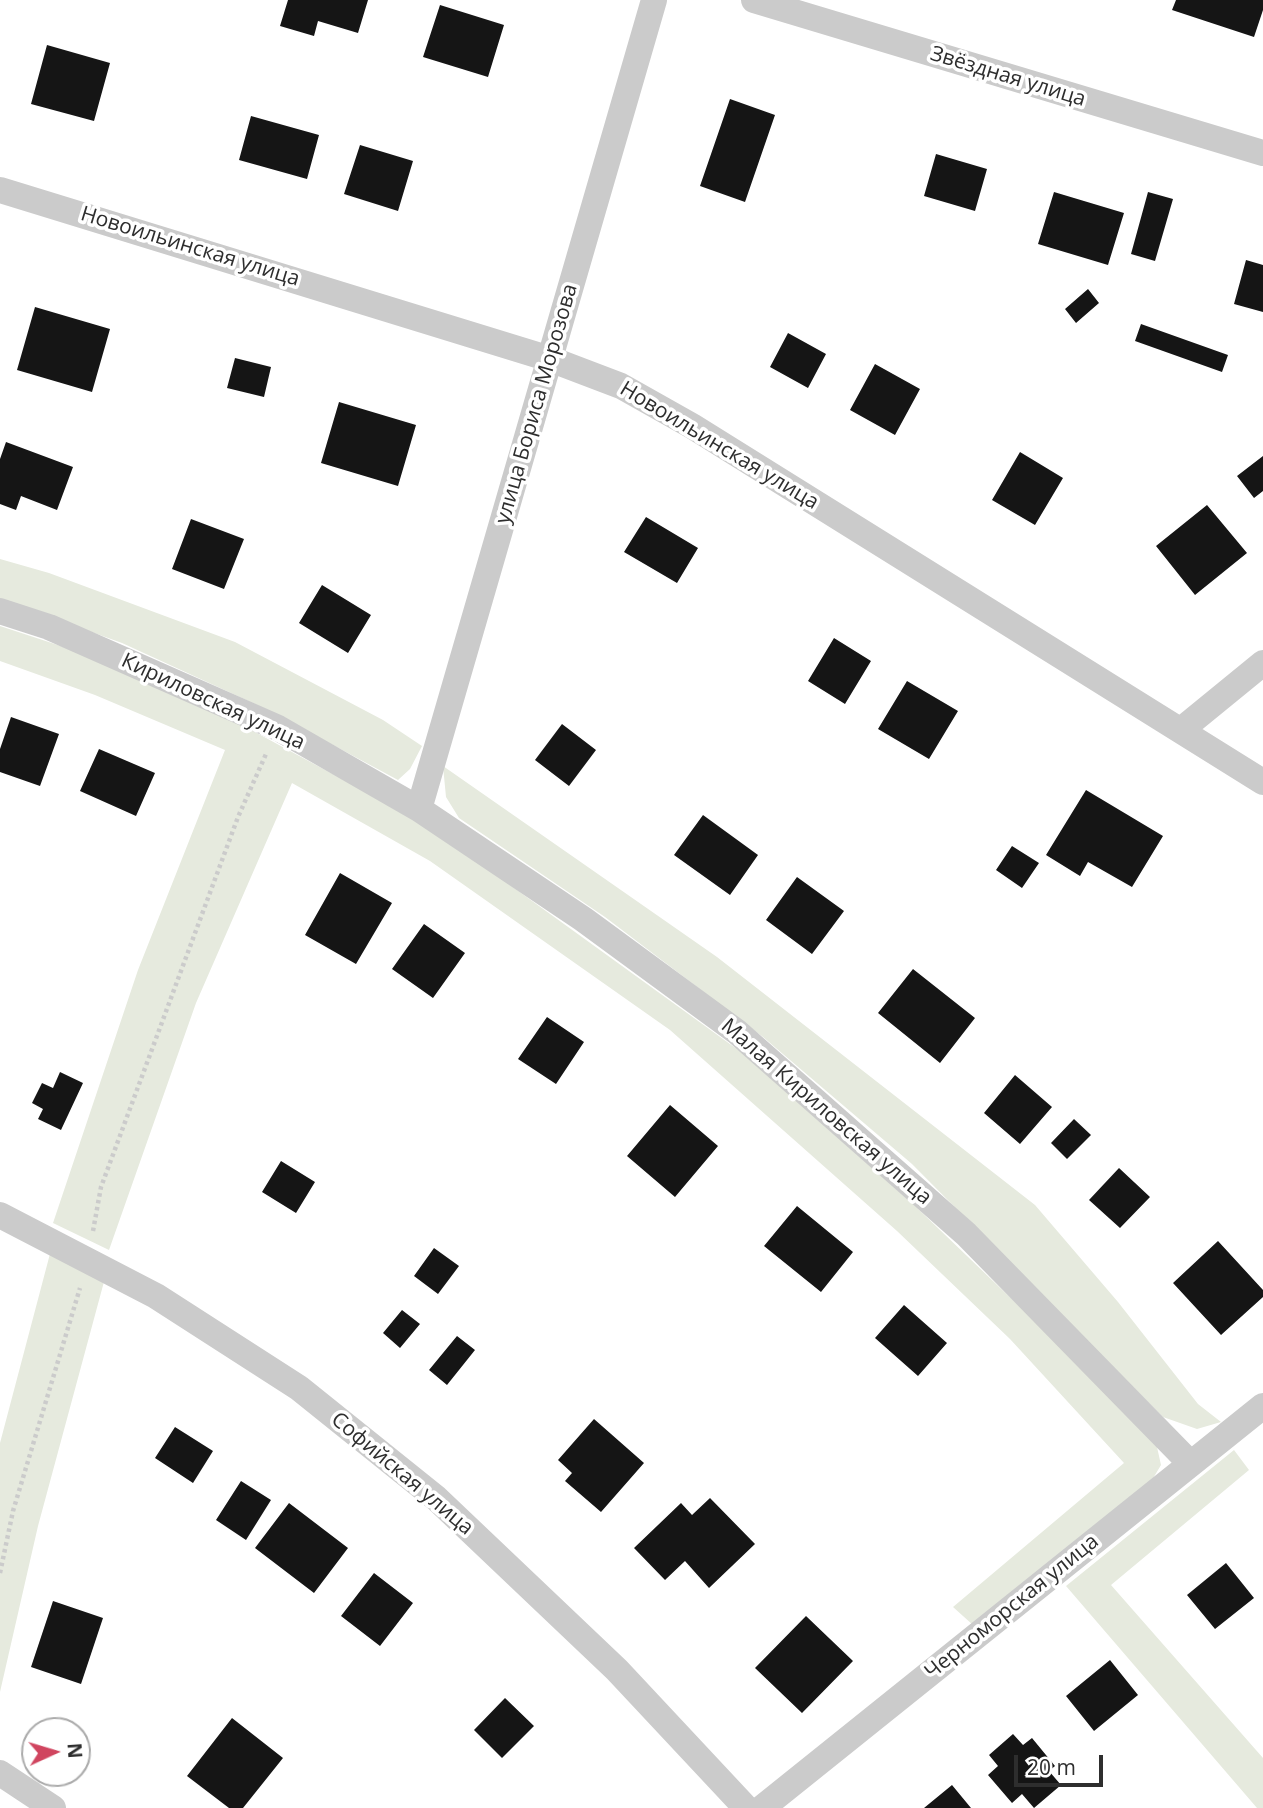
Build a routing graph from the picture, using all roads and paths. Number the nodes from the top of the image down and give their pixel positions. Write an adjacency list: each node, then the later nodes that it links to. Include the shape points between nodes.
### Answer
1 (654, 0): 5 (street, улица Бориса Морозова)
2 (754, 0): 3 (street, Звёздная улица)
3 (1263, 153)
4 (0, 190): 5 (street, Новоильинская улица)
5 (550, 359): 9 (street, Новоильинская улица, via 621,386 692,426); 11 (street, улица Бориса Морозова)
6 (0, 611): 8 (street, Кириловская улица, via 49,627)
7 (1263, 663): 9 (street)
8 (278, 728): 11 (street, Кириловская улица); 13 (path, via 238,817 101,1186)
9 (1181, 730): 10 (street, Новоильинская улица)
10 (1263, 782)
11 (419, 809): 15 (street, Малая Кириловская улица, via 583,919 737,1032 966,1234)
12 (0, 1215): 13 (street, Софийская улица)
13 (89, 1259): 16 (path, via 13,1511); 19 (street, Софийская улица, via 156,1296 299,1388 436,1498 617,1670)
14 (1263, 1406): 15 (street, Черноморская улица)
15 (1191, 1464): 20 (street, Черноморская улица)
16 (0, 1573)
17 (0, 1773): 18 (street)
18 (53, 1808)
19 (746, 1808)
20 (762, 1808)

